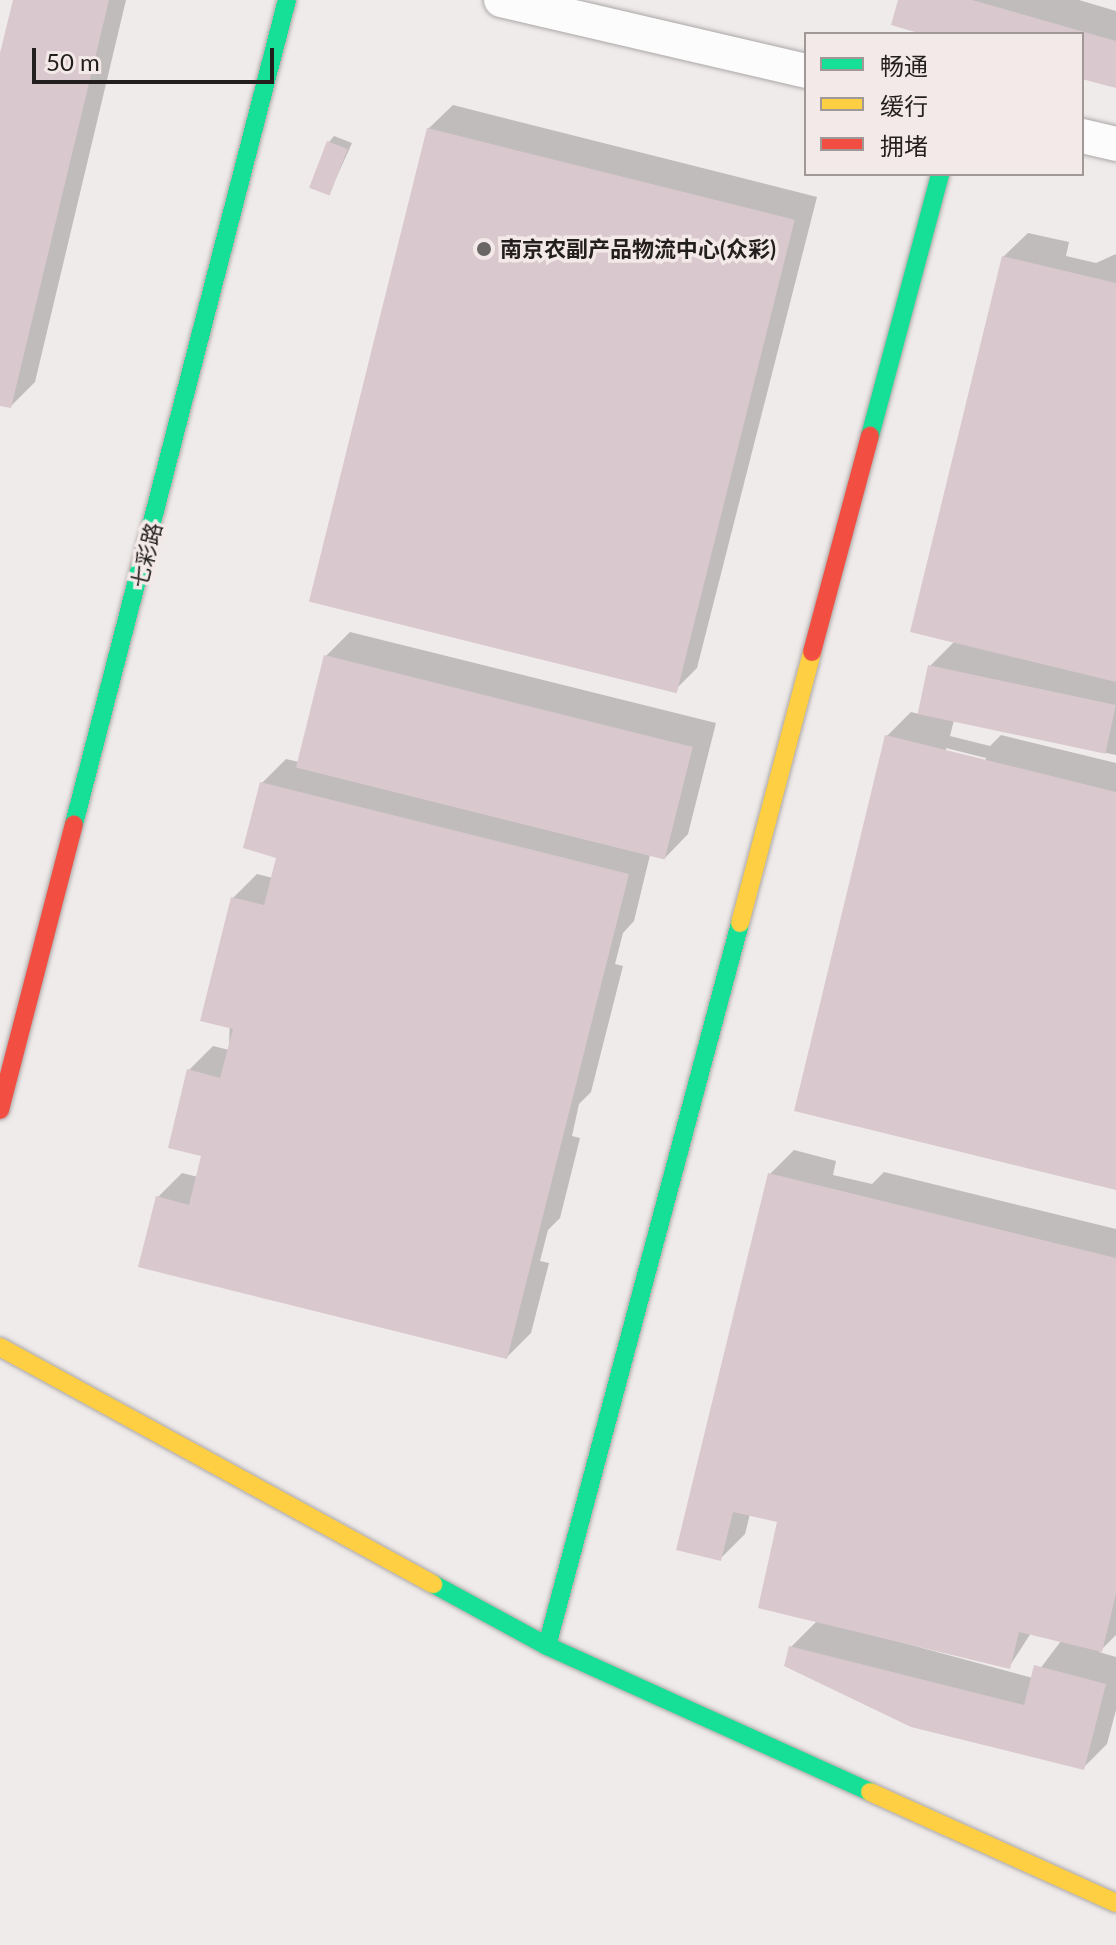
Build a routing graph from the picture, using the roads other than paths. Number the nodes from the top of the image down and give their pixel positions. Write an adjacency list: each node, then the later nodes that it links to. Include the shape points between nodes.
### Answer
1 (287, 0): 7 (street, 七彩路)
2 (501, 0): 3 (street)
3 (804, 71)
4 (1084, 136): 5 (street)
5 (1116, 144)
6 (939, 176): 9 (street)
7 (0, 1110)
8 (0, 1347): 9 (street)
9 (547, 1646): 10 (street)
10 (1116, 1903)

